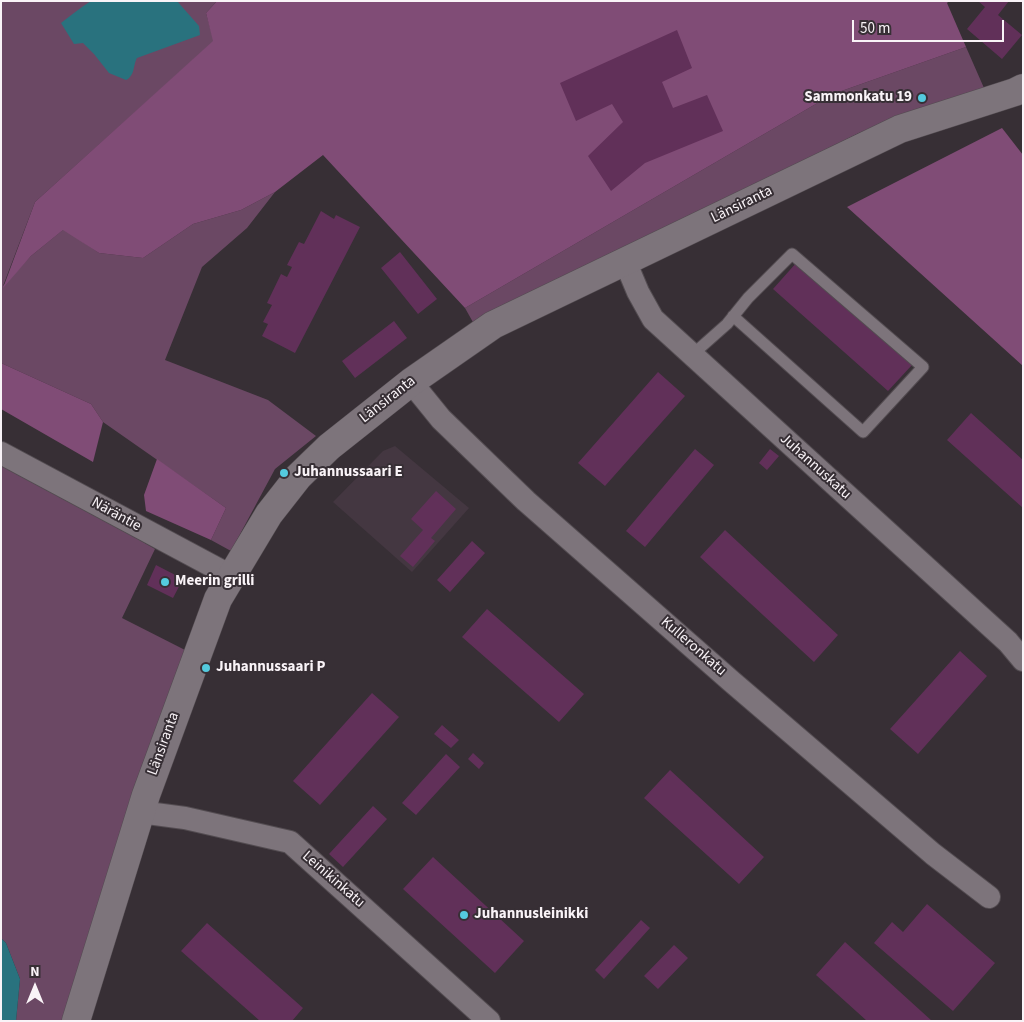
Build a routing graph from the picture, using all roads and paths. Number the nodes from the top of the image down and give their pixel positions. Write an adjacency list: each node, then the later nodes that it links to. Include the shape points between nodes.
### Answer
1 (1023, 88): 2 (street, Länsiranta, via 900,129)
2 (625, 261): 4 (street, Juhannuskatu, via 653,318); 5 (street, Länsiranta, via 493,325)
3 (733, 316): 3 (lane, via 863,432 923,367 792,254); 4 (lane)
4 (692, 355): 8 (street, Juhannuskatu, via 1008,642)
5 (411, 382): 7 (street, Länsiranta, via 329,447 298,477 269,514); 10 (street, Kulleronkatu, via 441,420 526,501 926,848)
6 (1, 452): 7 (street, Näräntie)
7 (231, 576): 9 (street, Länsiranta, via 218,599 196,655)
8 (1023, 660)
9 (140, 812): 11 (street, Länsiranta); 12 (street, Leinikinkatu, via 186,818 290,842)
10 (989, 897)
11 (76, 1021)
12 (489, 1021)

